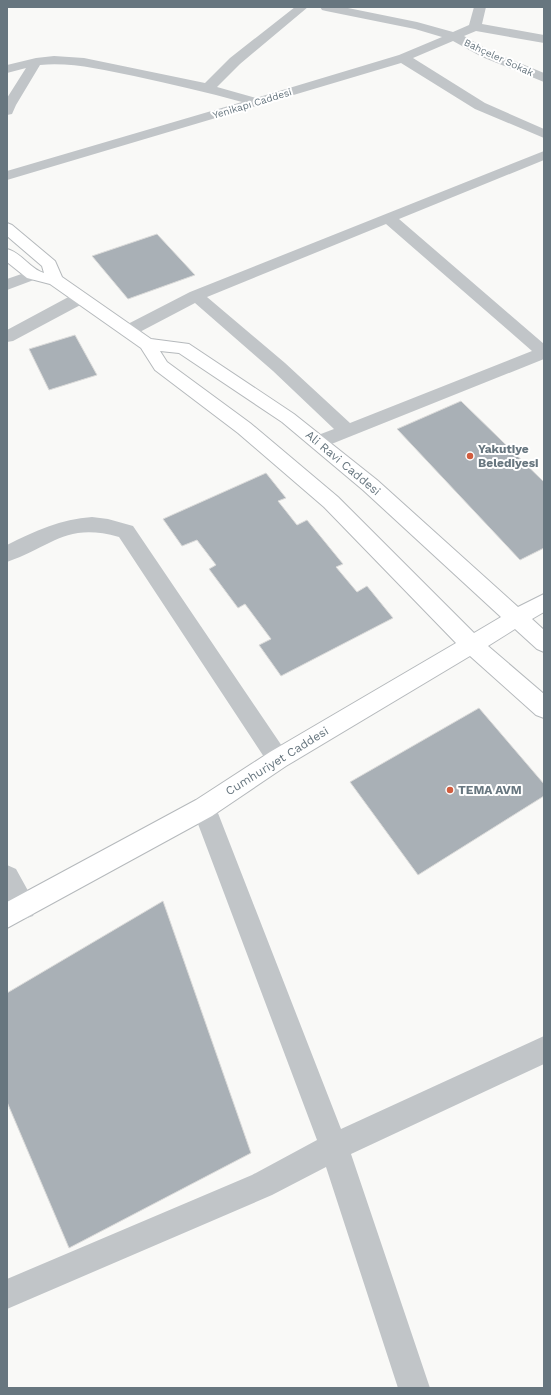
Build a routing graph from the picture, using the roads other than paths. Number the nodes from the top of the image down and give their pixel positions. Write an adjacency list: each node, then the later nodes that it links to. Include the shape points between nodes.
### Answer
1 (302, 7): 11 (street, via 235,60)
2 (326, 7): 5 (street, Bahçeler Sokak)
3 (480, 7): 4 (street)
4 (475, 27): 5 (street, Yenikapı Caddesi); 6 (street)
5 (454, 36): 7 (street, Yenikapı Caddesi); 10 (street, Bahçeler Sokak, via 486,54)
6 (544, 39)
7 (403, 58): 12 (street, Yenikapı Caddesi); 14 (street, via 480,106)
8 (36, 62): 9 (street); 11 (street, via 84,62); 13 (street)
9 (7, 69)
10 (544, 78)
11 (208, 88): 12 (street)
12 (254, 102): 16 (street, Yenikapı Caddesi)
13 (7, 111)
14 (544, 134)
15 (544, 155): 17 (street)
16 (7, 176)
17 (388, 218): 23 (street); 28 (street)
18 (7, 228): 21 (main road, Ali Ravi Caddesi, via 49,264)
19 (7, 254): 20 (main road, Ali Ravi Caddesi)
20 (33, 275): 21 (main road, Ali Ravi Caddesi); 22 (street)
21 (55, 280): 24 (main road, Ali Ravi Caddesi)
22 (7, 285)
23 (196, 296): 25 (street); 29 (street, via 279,367)
24 (80, 298): 25 (main road, Ali Ravi Caddesi); 26 (street)
25 (128, 331): 27 (main road, Ali Ravi Caddesi)
26 (7, 337)
27 (147, 344): 30 (main road, Ali Ravi Caddesi, via 183,348 257,396); 35 (main road, Ali Ravi Caddesi, via 161,366 244,428 331,502)
28 (544, 353): 29 (street)
29 (348, 431): 30 (street)
30 (319, 442): 33 (main road, Ali Ravi Caddesi, via 370,485)
31 (7, 554): 37 (street, via 70,526 92,524 126,531)
32 (544, 602): 33 (main road, Cumhuriyet Caddesi)
33 (516, 619): 34 (main road, Ali Ravi Caddesi); 35 (main road, Cumhuriyet Caddesi)
34 (544, 643)
35 (472, 645): 36 (main road, Ali Ravi Caddesi); 37 (main road, Cumhuriyet Caddesi)
36 (544, 708)
37 (278, 758): 38 (main road, Cumhuriyet Caddesi)
38 (204, 808): 40 (main road, Cumhuriyet Caddesi); 42 (street)
39 (7, 878): 40 (street)
40 (15, 912)
41 (544, 1050): 42 (street)
42 (334, 1147): 43 (street, via 262,1185); 44 (street)
43 (7, 1294)
44 (414, 1388)

